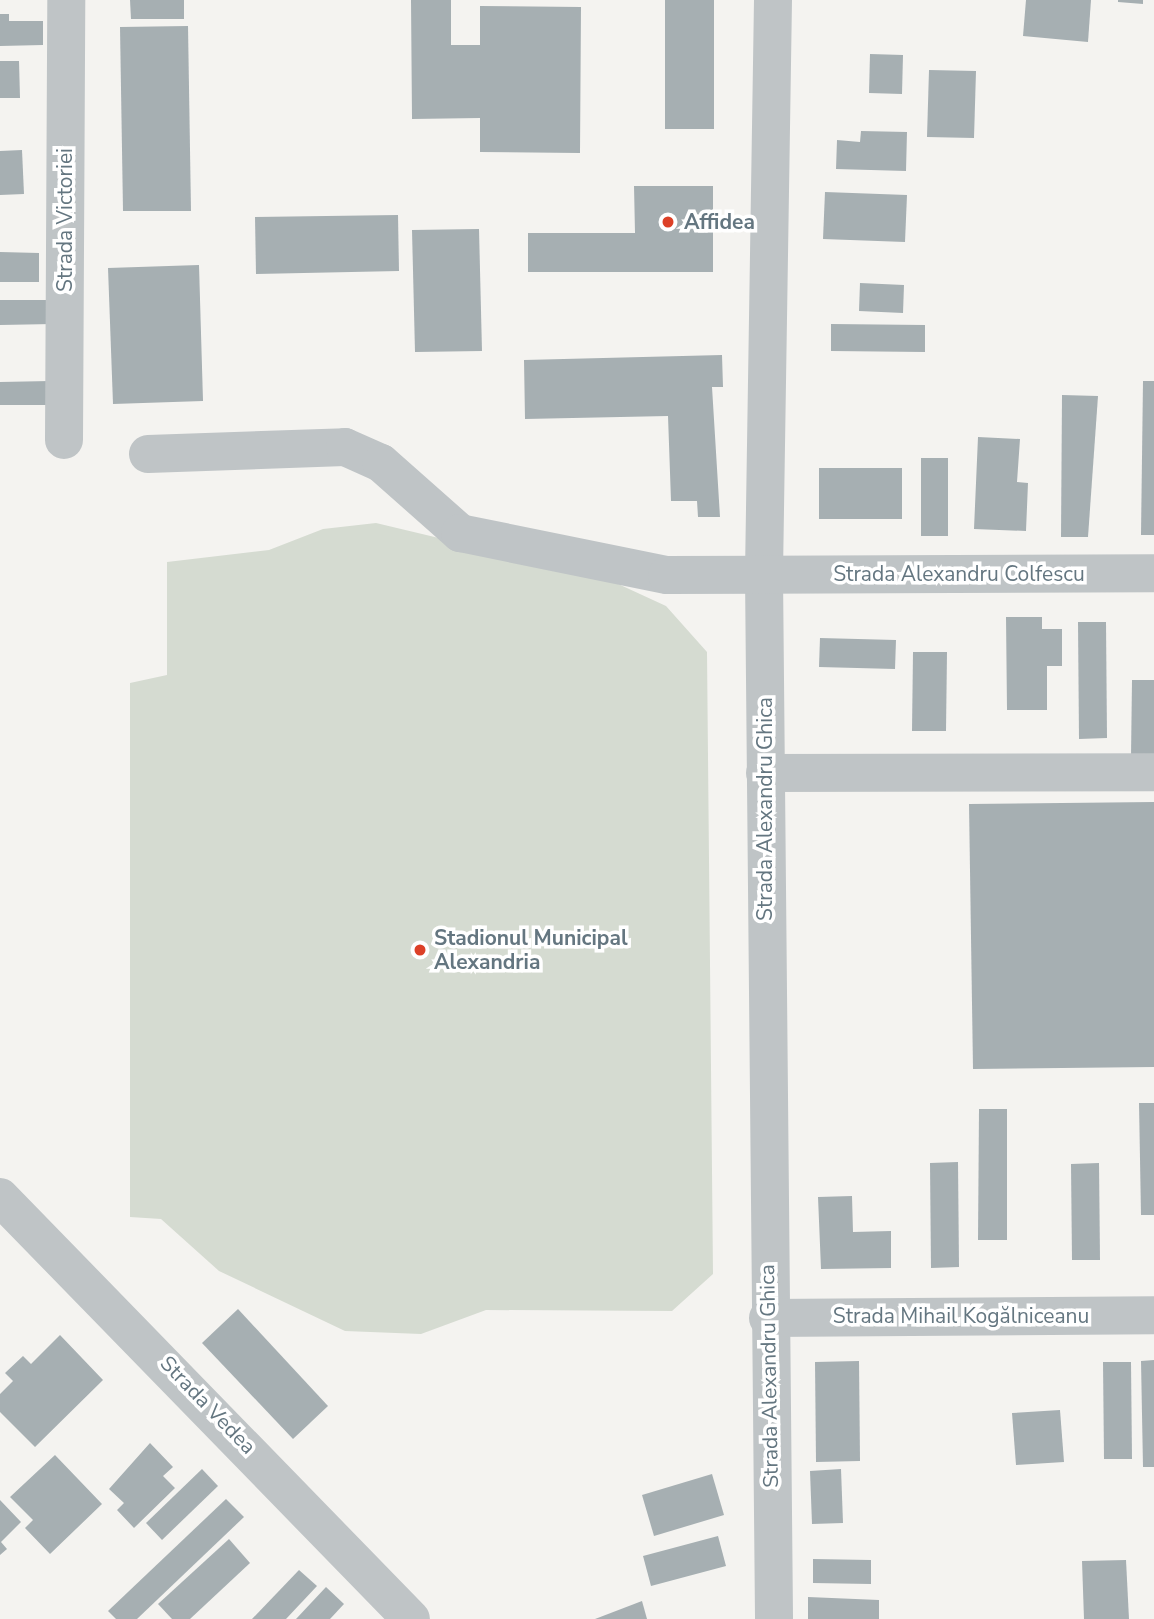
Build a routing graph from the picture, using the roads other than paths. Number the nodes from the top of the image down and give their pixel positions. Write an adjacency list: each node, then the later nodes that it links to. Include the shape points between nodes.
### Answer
1 (66, 0): 3 (street, Strada Victoriei)
2 (773, 0): 6 (street, Strada Alexandru Ghica)
3 (64, 440)
4 (148, 454): 6 (street, Strada Alexandru Colfescu, via 345,447 381,463 460,533 667,575)
5 (1154, 573): 6 (street, Strada Alexandru Colfescu)
6 (764, 575): 8 (street, Strada Alexandru Ghica)
7 (1154, 772): 8 (street)
8 (765, 773): 11 (street, Strada Alexandru Ghica)
9 (0, 1197): 12 (street, Strada Vedea)
10 (1154, 1315): 11 (street, Strada Mihail Kogălniceanu)
11 (768, 1318): 13 (street, Strada Alexandru Ghica)
12 (411, 1619)
13 (774, 1619)

